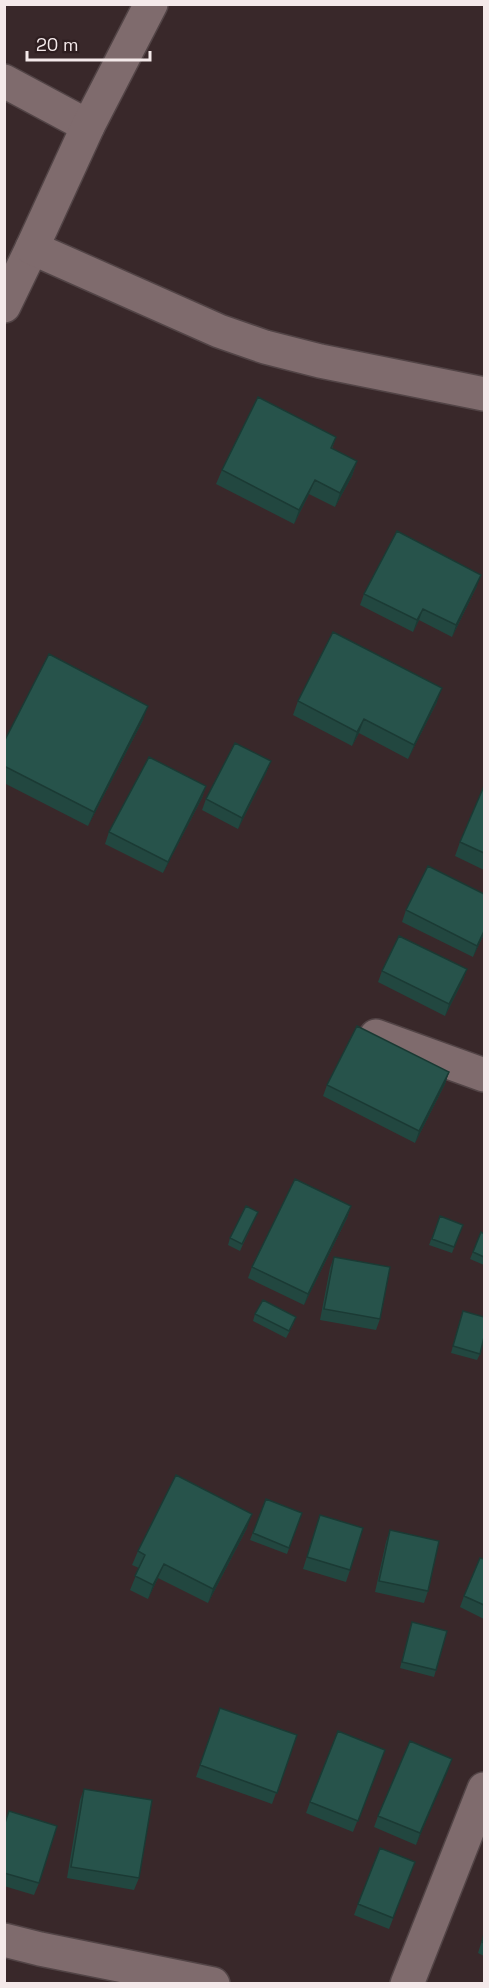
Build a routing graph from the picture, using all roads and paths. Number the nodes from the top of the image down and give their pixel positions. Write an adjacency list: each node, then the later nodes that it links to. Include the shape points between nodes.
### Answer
1 (151, 4): 3 (main road)
2 (4, 81): 3 (main road)
3 (88, 126): 4 (main road)
4 (32, 248): 5 (main road); 6 (main road, via 198,322 265,346)
5 (4, 306)
6 (484, 394)
7 (376, 1036): 8 (main road)
8 (484, 1076)
9 (481, 1810): 12 (main road)
10 (4, 1940): 11 (main road)
11 (213, 1983)
12 (407, 1983)

